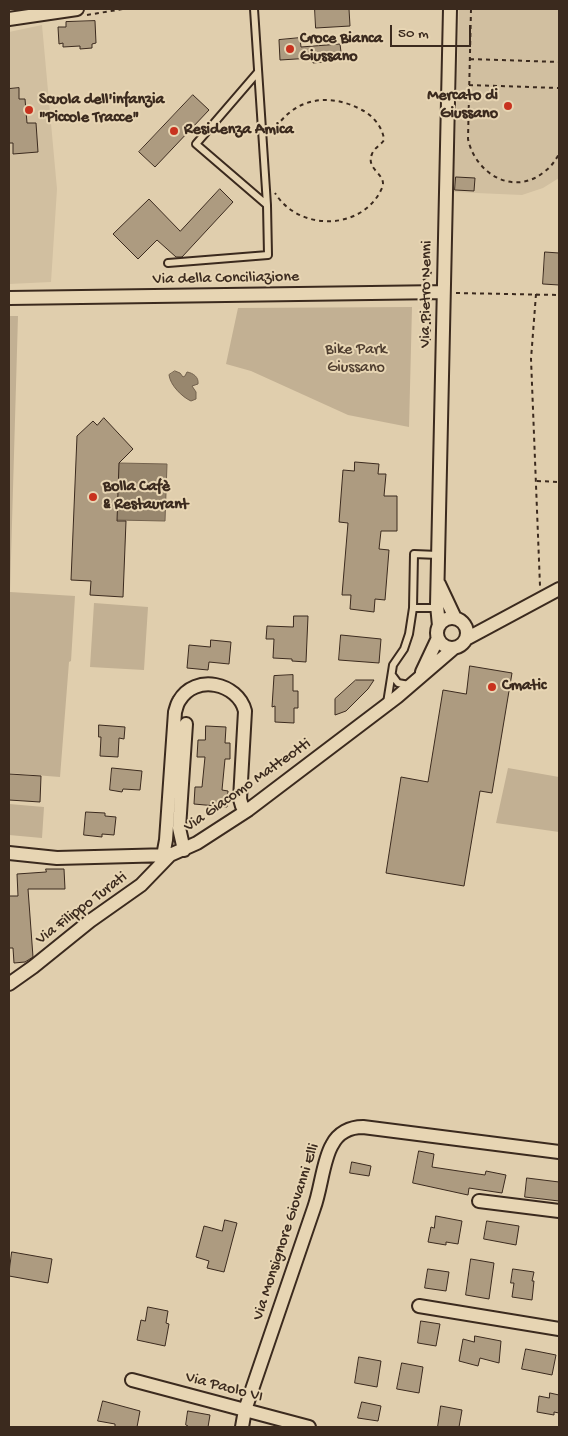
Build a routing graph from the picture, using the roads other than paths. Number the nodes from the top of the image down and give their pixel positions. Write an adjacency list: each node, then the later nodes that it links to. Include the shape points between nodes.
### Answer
1 (77, 9): 4 (street)
2 (254, 9): 5 (lane)
3 (450, 9): 8 (street, Via Pietro Nenni)
4 (9, 19)
5 (258, 72): 6 (lane); 6 (lane, via 196,144)
6 (267, 205): 7 (lane, via 268,255)
7 (168, 263)
8 (444, 292): 9 (street, Via della Conciliazione); 10 (street, Via Pietro Nenni)
9 (9, 298)
10 (438, 555): 11 (street, Via Pietro Nenni); 13 (lane, via 414,554)
11 (438, 580): 14 (street, Via Pietro Nenni); 15 (street, Via Pietro Nenni)
12 (559, 589): 16 (street)
13 (413, 608): 14 (lane); 20 (lane, via 409,634 393,665)
14 (436, 608): 17 (street, Via Pietro Nenni)
15 (458, 620): 16 (street); 17 (street, via 445,619); 18 (street, via 467,630)
16 (497, 623): 18 (street)
17 (438, 632): 19 (street, via 444,646); 21 (street, Via Giacomo Matteotti)
18 (466, 639): 19 (street)
19 (454, 648): 21 (street, Via Giacomo Matteotti)
20 (392, 675): 21 (lane, via 398,684 405,686); 22 (lane)
21 (416, 680): 22 (street, Via Giacomo Matteotti)
22 (387, 705): 24 (street, Via Giacomo Matteotti)
23 (186, 724): 25 (street, via 179,828)
24 (248, 810): 25 (street, Via Giacomo Matteotti); 27 (street, via 240,799 243,703 218,685 190,689 178,701 175,712)
25 (184, 850): 27 (street, Via Giacomo Matteotti)
26 (9, 854): 27 (street, Via Giacomo Matteotti, via 56,858)
27 (166, 856): 28 (street, Via Filippo Turati, via 141,884)
28 (9, 984)
29 (559, 1152): 35 (street, Via Monsignore Giovanni Elli, via 363,1127 342,1133 328,1154 316,1203)
30 (478, 1201): 31 (street)
31 (559, 1211)
32 (419, 1306): 33 (street)
33 (559, 1329)
34 (132, 1380): 35 (street, Via Paolo VI)
35 (245, 1410): 36 (street, Via Monsignore Giovanni Elli); 37 (street, Via Paolo VI)
36 (242, 1427)
37 (309, 1427)

